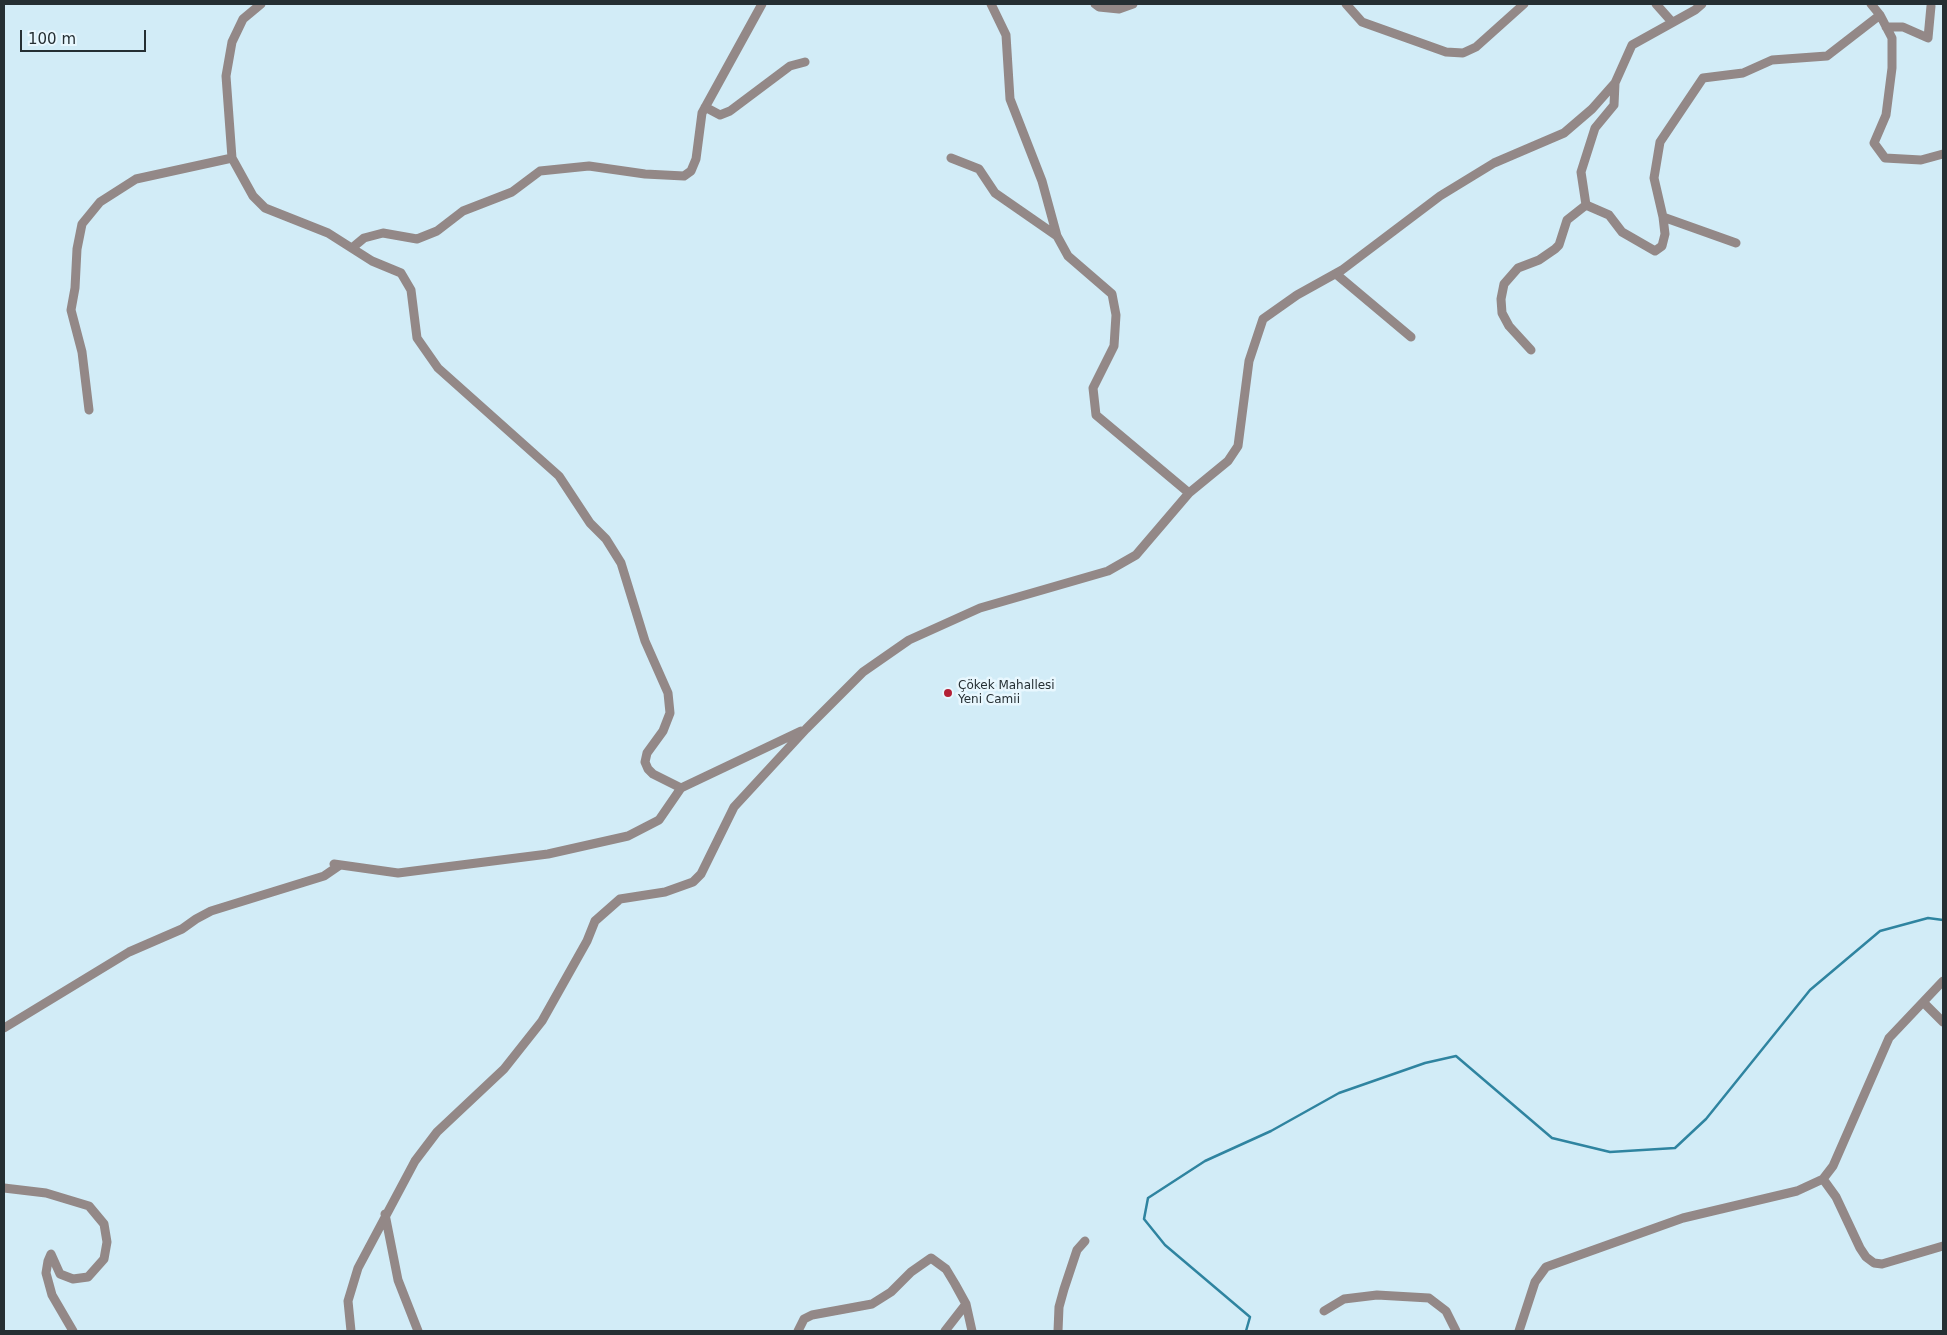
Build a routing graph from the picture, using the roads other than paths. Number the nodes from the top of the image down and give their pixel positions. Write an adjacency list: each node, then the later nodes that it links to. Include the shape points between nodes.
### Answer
1 (261, 4): 19 (street, via 243,19 230,50 226,76)
2 (762, 4): 17 (street)
3 (991, 4): 23 (street, via 1006,35 1010,99 1042,181)
4 (1095, 4): 5 (street, via 1119,9)
5 (1133, 4)
6 (1346, 4): 7 (street, via 1362,22 1446,52 1463,53 1476,47)
7 (1524, 4)
8 (1656, 4): 13 (street)
9 (1702, 4): 13 (street)
10 (1871, 4): 12 (street)
11 (1931, 6): 14 (street, via 1928,38 1903,27)
12 (1880, 15): 14 (street); 22 (street, via 1827,56 1772,60 1743,73 1703,78 1660,142 1654,178)
13 (1672, 22): 16 (street, via 1632,45)
14 (1886, 27): 18 (street, via 1892,38 1892,68 1886,115 1874,142 1885,158 1921,160)
15 (804, 62): 17 (street, via 790,66 730,111 720,115)
16 (1615, 83): 21 (street, via 1614,105 1595,128 1581,172); 26 (street, via 1564,133 1494,163 1440,196)
17 (705, 107): 25 (street, via 696,158 692,171 684,176 589,166 540,171 512,192 463,211 418,239 383,233 364,238)
18 (1943, 154)
19 (232, 158): 25 (street, via 253,196 265,208 328,233); 29 (street, via 136,179 100,202 82,224 71,310 82,352)
20 (951, 158): 23 (street, via 979,169 995,193)
21 (1586, 205): 22 (street, via 1609,215 1622,232 1655,250 1662,246 1665,234); 28 (street, via 1567,220 1555,249 1518,268 1504,284 1500,299 1502,313 1509,326)
22 (1663, 217): 24 (street)
23 (1057, 236): 30 (street, via 1068,256 1112,294 1116,315 1114,346 1093,388 1096,415)
24 (1736, 243)
25 (352, 248): 32 (street, via 401,273 411,290 417,338 438,368 560,476 621,563 645,641 668,693 670,713 645,762 653,774)
26 (1336, 274): 27 (street); 30 (street, via 1263,319 1249,360 1238,446 1228,461)
27 (1411, 337)
28 (1531, 350)
29 (89, 410)
30 (1189, 493): 31 (street, via 1136,554 1108,571 980,608 908,640 863,672)
31 (806, 729): 32 (street); 40 (street, via 734,807 701,874 693,882 665,892 620,900 595,921 542,1021 504,1069 437,1132 415,1161)
32 (681, 788): 37 (street, via 658,820 628,836 548,854 398,873 337,864 324,876 196,918 182,929 129,952)
33 (1943, 981): 34 (street)
34 (1939, 989): 35 (street)
35 (1924, 1003): 36 (street); 38 (street, via 1889,1038 1833,1166)
36 (1943, 1022)
37 (4, 1028)
38 (1823, 1179): 42 (street, via 1836,1197 1860,1248 1874,1263 1882,1264); 53 (street, via 1797,1191 1683,1218 1546,1268 1535,1282)
39 (4, 1188): 45 (street, via 46,1193 89,1206 104,1224 107,1242 104,1259 88,1278 73,1279 60,1274 51,1254 48,1261 46,1273 52,1295)
40 (385, 1214): 46 (street, via 358,1268 348,1301); 47 (street, via 398,1280)
41 (1085, 1241): 51 (street, via 1077,1250 1064,1289)
42 (1943, 1246)
43 (966, 1304): 48 (street, via 946,1270 931,1258 872,1304 812,1315 804,1319); 49 (street); 50 (street)
44 (1324, 1311): 52 (street, via 1344,1299 1377,1295 1429,1298 1446,1311)
45 (73, 1331)
46 (351, 1331)
47 (418, 1331)
48 (798, 1331)
49 (945, 1331)
50 (972, 1331)
51 (1058, 1331)
52 (1456, 1331)
53 (1519, 1331)

